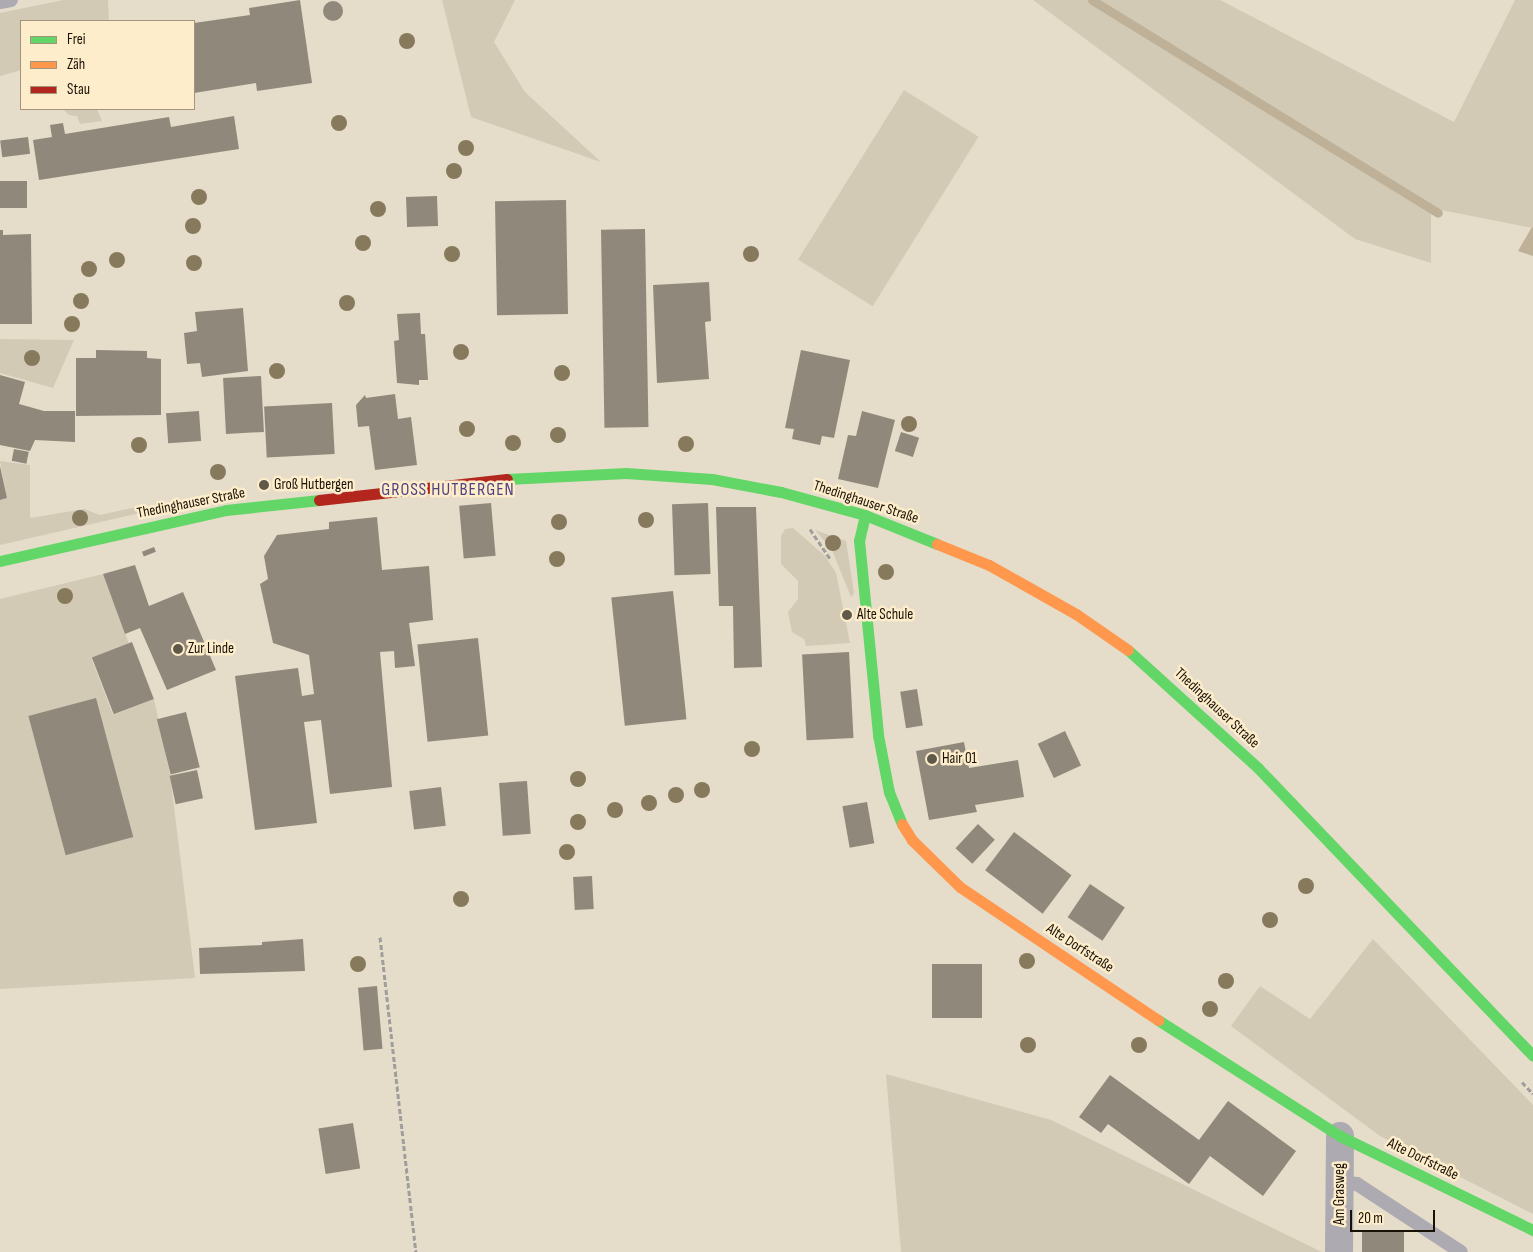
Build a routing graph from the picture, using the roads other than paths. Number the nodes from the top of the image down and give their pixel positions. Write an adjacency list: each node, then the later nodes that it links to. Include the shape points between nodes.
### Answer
1 (11, 0): 2 (lane)
2 (0, 2)
3 (865, 515): 4 (main road, Thedinghauser Straße, via 781,492 712,479 626,473 524,477 226,510); 5 (main road, Thedinghauser Straße, via 989,565 1076,614 1138,656 1258,768); 6 (main road, Alte Dorfstraße, via 859,540 878,735 889,792 899,819 912,840 960,887)
4 (0, 561)
5 (1533, 1056)
6 (1340, 1136): 7 (street, Am Grasweg); 8 (main road, Alte Dorfstraße)
7 (1340, 1182): 9 (street, Am Grasweg); 10 (lane, via 1357,1184)
8 (1533, 1230)
9 (1339, 1252)
10 (1461, 1252)

